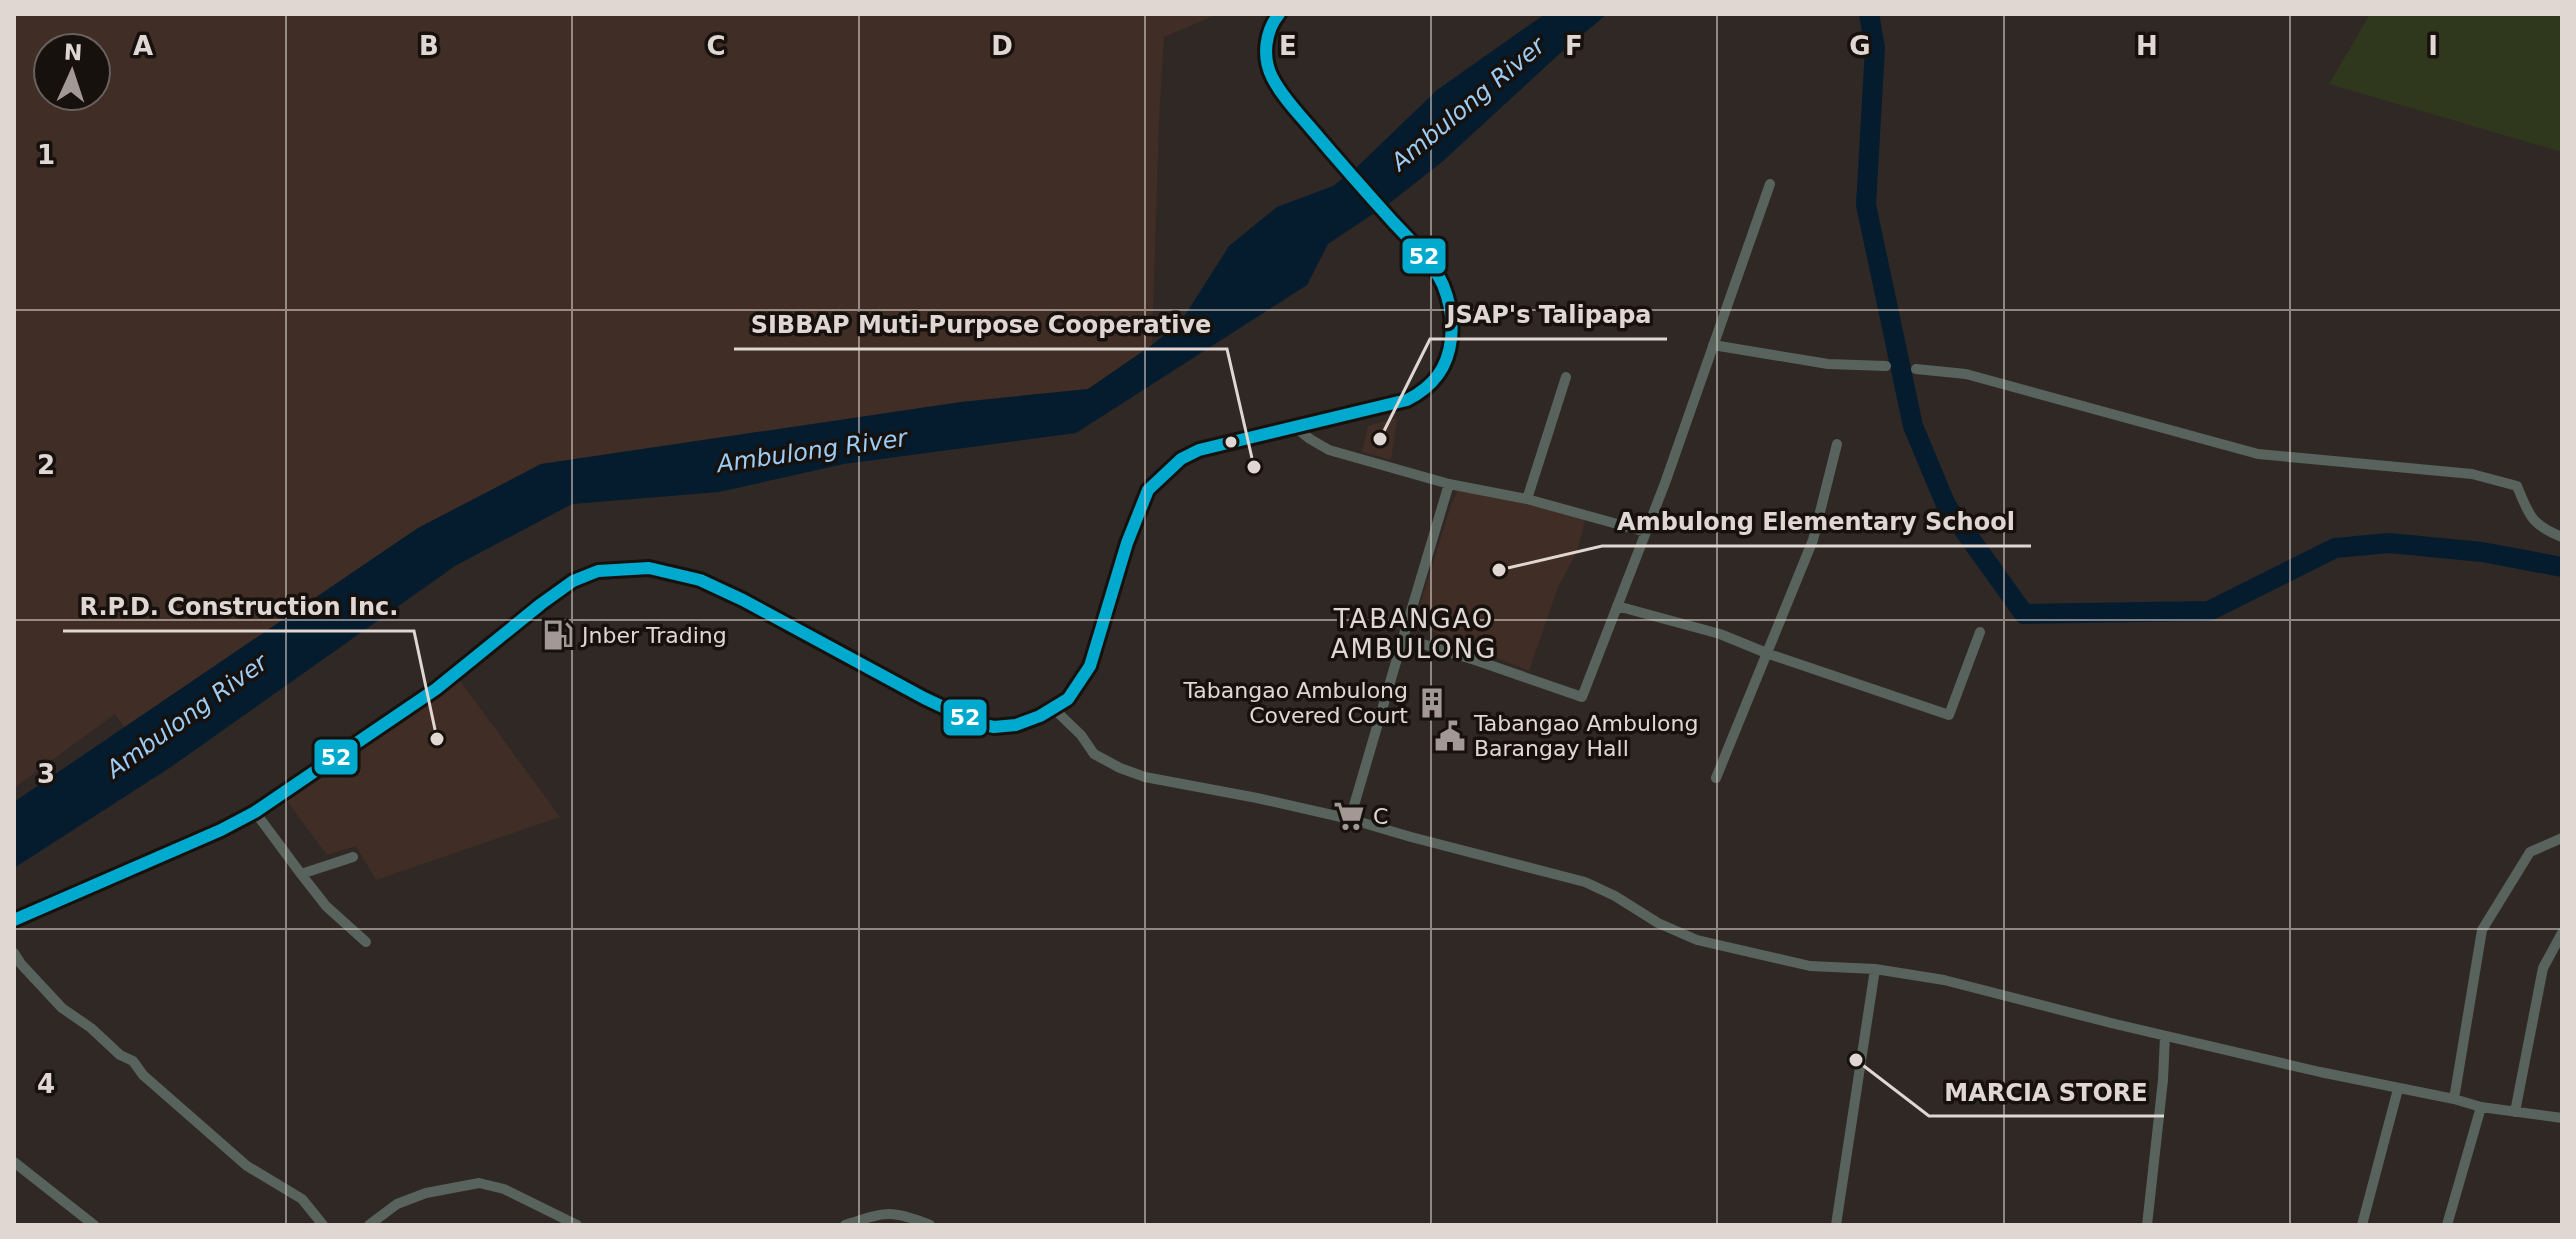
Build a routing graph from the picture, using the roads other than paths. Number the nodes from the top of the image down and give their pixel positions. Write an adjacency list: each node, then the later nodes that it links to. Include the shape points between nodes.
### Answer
1 (1279, 14): 7 (main road, via 1266,41 1271,75 1340,164 1424,256 1442,283 1452,332 1441,373 1420,394)
2 (1770, 184): 3 (street)
3 (1713, 345): 4 (street, via 1828,364); 11 (street)
4 (1886, 366)
5 (1916, 369): 12 (street, via 1966,374 2258,454 2472,474 2517,486 2530,518)
6 (1566, 377): 10 (street)
7 (1295, 427): 9 (street, via 1329,450); 17 (main road, via 1199,450 1181,459 1148,490 1090,666 1068,699)
8 (1837, 444): 16 (street, via 1813,540)
9 (1449, 484): 10 (street); 15 (street)
10 (1527, 499): 11 (street)
11 (1646, 532): 13 (street)
12 (2562, 537)
13 (1617, 606): 15 (street, via 1582,697); 16 (street, via 1720,634)
14 (1980, 632): 16 (street, via 1949,715)
15 (1403, 638): 20 (street)
16 (1769, 654): 18 (street)
17 (1054, 709): 19 (main road, via 1016,725 979,724 700,580 649,568 598,571 573,581 436,689); 20 (street, via 1094,754 1120,768)
18 (1716, 778)
19 (255, 812): 23 (street); 24 (main road)
20 (1350, 819): 28 (street, via 1585,882 1697,940 1810,966)
21 (2562, 838): 31 (street, via 2530,852 2482,930)
22 (353, 857): 23 (street)
23 (301, 874): 26 (street, via 326,906)
24 (14, 920)
25 (2562, 933): 33 (street, via 2543,968)
26 (366, 942)
27 (14, 953): 37 (street, via 62,1008 133,1061 247,1166 302,1199)
28 (1875, 969): 29 (street, via 1944,980); 42 (street)
29 (2165, 1036): 30 (street); 43 (street)
30 (2398, 1089): 31 (street); 44 (street)
31 (2454, 1099): 32 (street)
32 (2481, 1107): 33 (street); 45 (street)
33 (2515, 1112): 34 (street)
34 (2562, 1118)
35 (14, 1162): 36 (street)
36 (94, 1225)
37 (323, 1225)
38 (369, 1225): 39 (street, via 397,1204 479,1183 504,1189)
39 (577, 1225)
40 (845, 1225): 41 (street, via 883,1212)
41 (930, 1225)
42 (1836, 1225)
43 (2147, 1225)
44 (2362, 1225)
45 (2447, 1225)

